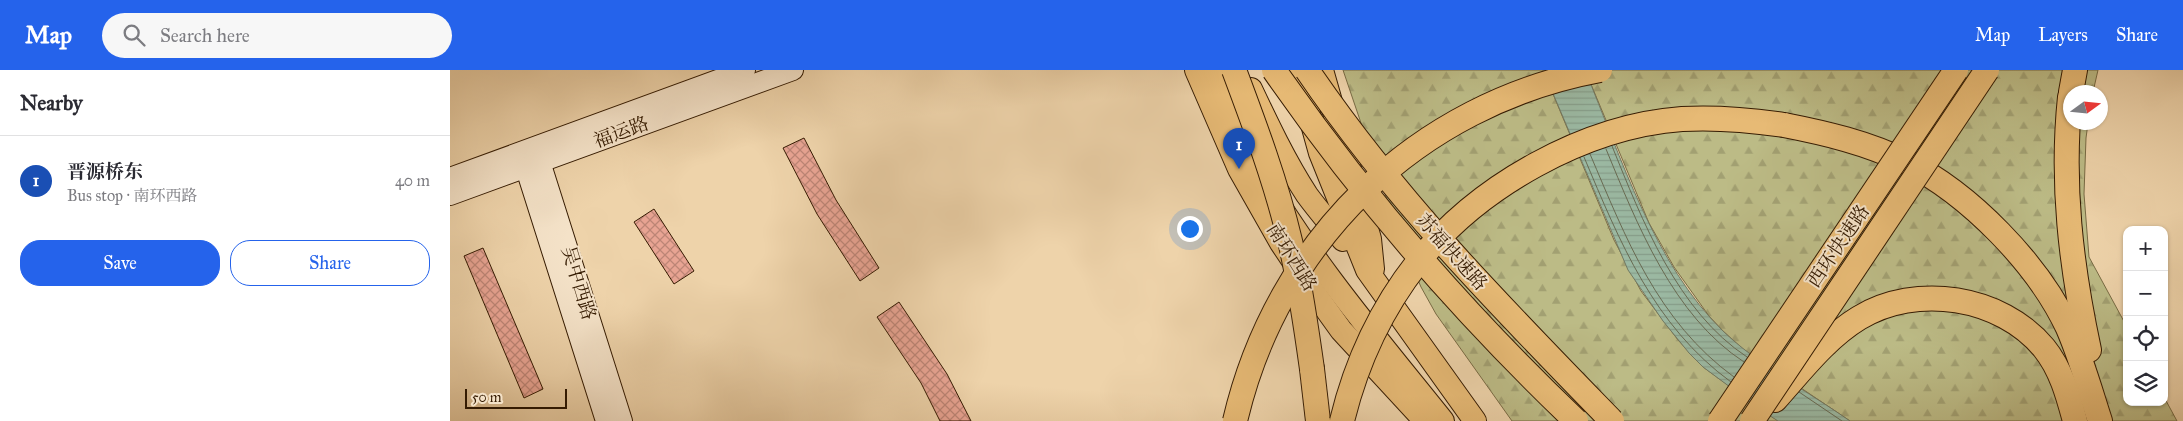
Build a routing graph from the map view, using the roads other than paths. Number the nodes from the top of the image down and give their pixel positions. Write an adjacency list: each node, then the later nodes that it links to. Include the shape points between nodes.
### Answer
1 (745, 70): 17 (main road, 福运路)
2 (793, 70): 17 (main road, 福运路)
3 (1196, 70): 27 (main road, 南环西路, via 1239,169 1281,243 1341,330)
4 (1215, 70): 28 (main road, via 1249,152 1286,215 1354,309)
5 (1234, 70): 25 (highway, bridge, via 1289,239 1306,320)
6 (1243, 70): 21 (main road, via 1275,140 1308,196)
7 (1274, 70): 30 (highway, 苏福快速路, bridge, via 1312,125 1426,266 1498,344)
8 (1297, 70): 20 (main road, via 1320,153)
9 (1308, 70): 20 (main road, via 1337,175); 31 (highway, 苏福快速路, bridge, via 1379,168 1445,247)
10 (1322, 70): 21 (main road, via 1370,239)
11 (1600, 70): 24 (highway, bridge, via 1530,89 1461,119 1408,153 1356,198 1307,256 1274,313 1252,362)
12 (1956, 70): 32 (highway, 西环快速路, bridge)
13 (1987, 70): 33 (highway, 西环快速路, bridge)
14 (2075, 70): 15 (highway)
15 (2072, 85)
16 (2068, 130): 35 (highway, via 2070,237)
17 (531, 156): 18 (main road, 福运路); 19 (main road, 福运路); 22 (main road, 吴中西路); 23 (main road, 吴中西路)
18 (450, 178)
19 (450, 195)
20 (1342, 207): 21 (main road)
21 (1370, 275): 29 (main road)
22 (606, 421)
23 (622, 421)
24 (1235, 421)
25 (1318, 421)
26 (1342, 421): 35 (highway, bridge, via 1357,370 1382,315 1419,261 1483,200 1540,163 1592,139 1647,124 1707,118 1784,125 1854,142 1907,162 1977,211 2006,240 2050,297 2078,352)
27 (1424, 421)
28 (1443, 421)
29 (1474, 421)
30 (1576, 421)
31 (1612, 421)
32 (1720, 421)
33 (1753, 421): 34 (highway, via 1844,328 1873,310 1932,298 1960,301 1999,314 2034,338 2056,367)
34 (2075, 421)
35 (2101, 421)

